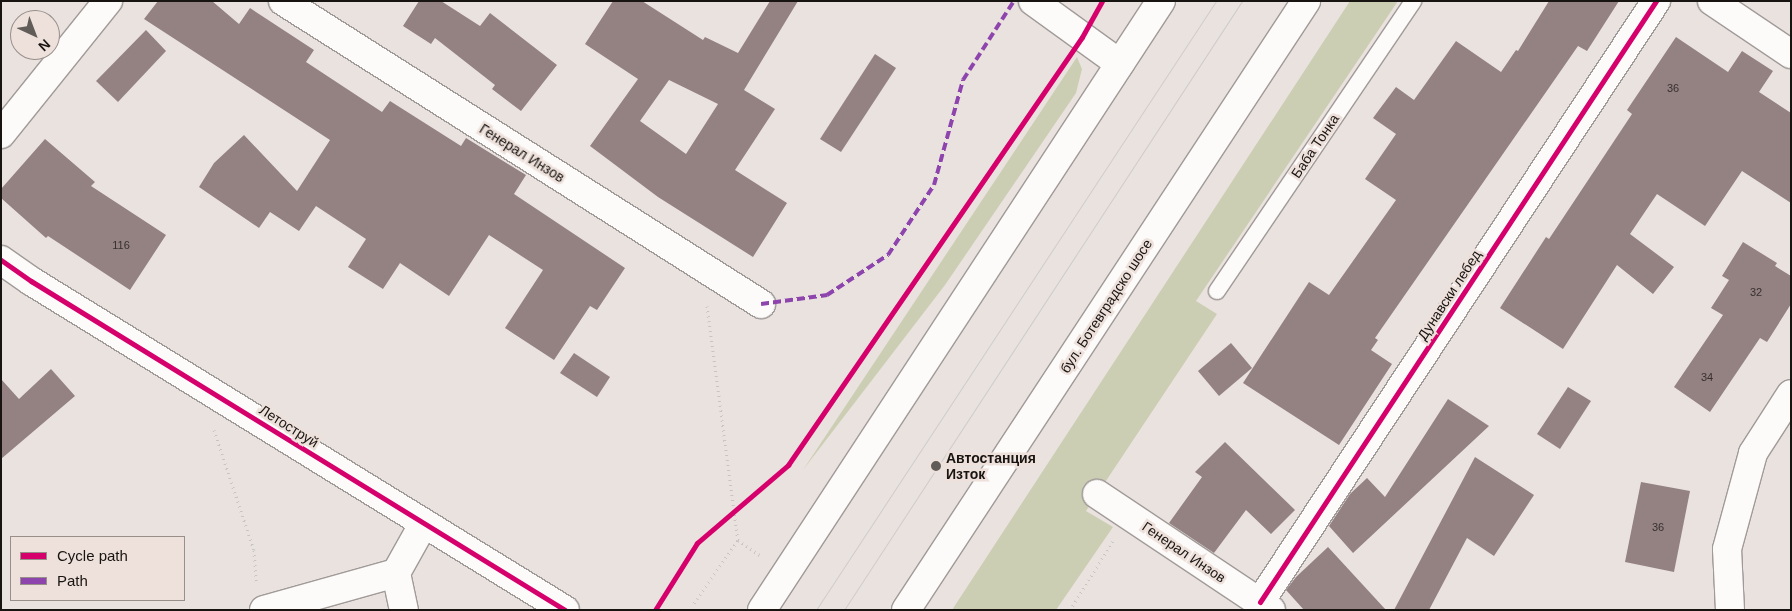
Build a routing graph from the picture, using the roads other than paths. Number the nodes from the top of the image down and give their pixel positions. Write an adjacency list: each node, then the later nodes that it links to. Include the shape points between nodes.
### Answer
1 (108, 1): 11 (street)
2 (283, 1): 14 (street, Генерал Инзов)
3 (1033, 1): 10 (street)
4 (1161, 1): 10 (street)
5 (1306, 1): 24 (street, бул. Ботевградско шосе)
6 (1413, 1): 13 (lane, Баба Тонка)
7 (1656, 1): 20 (street, Дунавски лебед)
8 (1712, 1): 9 (street)
9 (1791, 54)
10 (1120, 64): 23 (street)
11 (1, 134)
12 (1, 260): 17 (street, Летоструй)
13 (1218, 290)
14 (762, 304)
15 (1791, 394): 25 (street, via 1753,453 1727,549)
16 (1097, 494): 20 (street, Генерал Инзов)
17 (424, 523): 18 (street); 22 (street, Летоструй)
18 (396, 573): 19 (street); 21 (street)
19 (261, 600)
20 (1265, 606)
21 (404, 610)
22 (565, 610)
23 (762, 610)
24 (906, 610)
25 (1730, 610)

